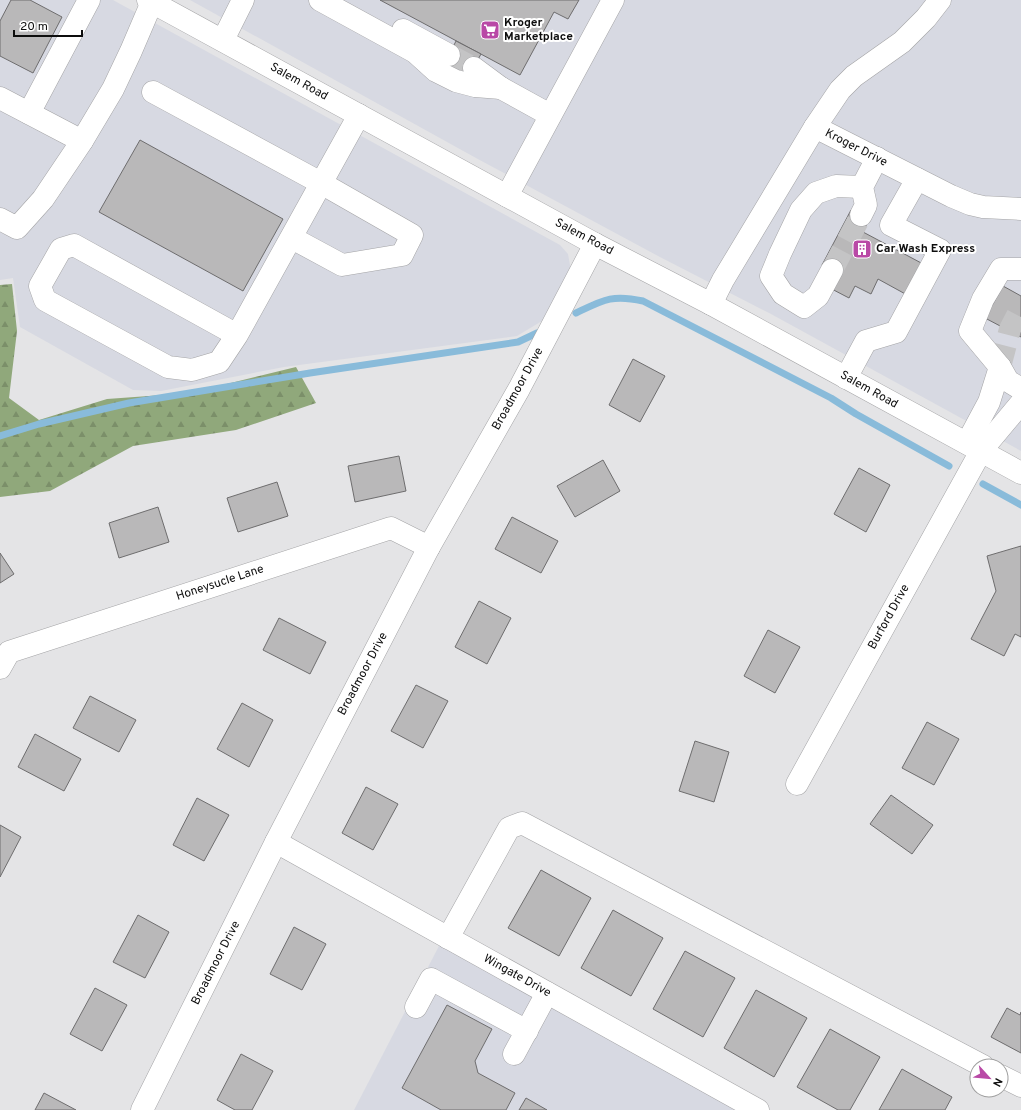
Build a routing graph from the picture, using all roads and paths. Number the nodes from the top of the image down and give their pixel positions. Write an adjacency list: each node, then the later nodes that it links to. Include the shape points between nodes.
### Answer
1 (89, 0): 14 (street)
2 (243, 0): 8 (street)
3 (320, 0): 11 (street, via 415,52 436,71 456,81 475,86)
4 (348, 0): 9 (street)
5 (613, 0): 16 (street)
6 (940, 0): 17 (street, via 902,42 854,76 840,90)
7 (150, 1): 8 (street, Salem Road); 18 (street, via 113,89)
8 (223, 40): 15 (street, Salem Road)
9 (449, 55)
10 (474, 68): 11 (street)
11 (501, 88): 16 (street)
12 (153, 92): 21 (street)
13 (0, 98): 14 (street)
14 (30, 113): 18 (street)
15 (359, 115): 21 (street); 22 (street, Salem Road)
16 (550, 115): 22 (street)
17 (815, 127): 19 (street, Kroger Drive); 31 (street, Kroger Drive)
18 (82, 141): 25 (street, via 43,200 17,228)
19 (877, 158): 20 (street, Kroger Drive); 23 (street)
20 (916, 179): 24 (street, Kroger Drive, via 970,204); 26 (street)
21 (322, 183): 27 (street); 27 (street, via 412,235 402,255 342,265)
22 (507, 196): 28 (street, Salem Road)
23 (863, 202): 26 (street, via 880,212); 30 (street, via 836,186 816,193 801,210 771,276 783,294 804,307 818,296)
24 (1021, 209)
25 (0, 219)
26 (892, 225): 34 (street, via 940,250 896,332 866,341)
27 (292, 238): 32 (street)
28 (595, 244): 31 (street, Salem Road); 39 (street, Broadmoor Drive, via 519,389)
29 (1021, 269): 33 (street, via 1001,269 983,299 970,331)
30 (832, 270)
31 (711, 304): 34 (street, Salem Road)
32 (237, 335): 32 (street, via 74,245 61,249 40,286 45,300 168,367 192,370 219,362)
33 (1000, 367): 35 (street, via 1008,381); 37 (street)
34 (846, 378): 37 (street, Salem Road)
35 (1021, 389)
36 (1021, 403): 37 (street)
37 (974, 447): 38 (street, Salem Road); 41 (street, Burford Drive)
38 (1021, 473)
39 (429, 547): 40 (street, Honeysucle Lane, via 391,528); 42 (street, Broadmoor Drive)
40 (4, 660)
41 (797, 784)
42 (276, 842): 43 (street, Wingate Drive); 51 (street, Broadmoor Drive)
43 (448, 938): 44 (street, Wingate Drive); 48 (street, via 509,828 522,823)
44 (547, 993): 46 (street); 52 (street, Wingate Drive)
45 (416, 1007): 46 (street, via 432,979)
46 (527, 1030): 47 (street)
47 (514, 1054)
48 (969, 1059)
49 (1009, 1080): 50 (street)
50 (1021, 1086)
51 (142, 1110)
52 (758, 1110)

